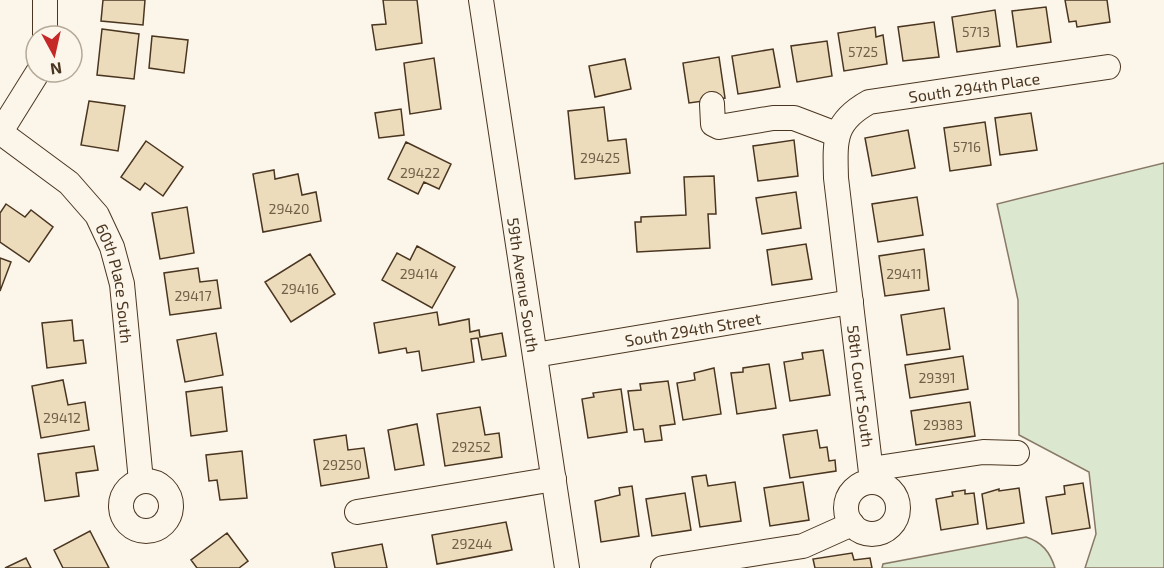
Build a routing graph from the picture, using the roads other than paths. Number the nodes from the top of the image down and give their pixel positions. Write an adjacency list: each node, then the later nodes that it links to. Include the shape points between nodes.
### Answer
1 (45, 0): 3 (street)
2 (481, 0): 10 (street, 59th Avenue South)
3 (45, 24)
4 (1108, 67): 7 (street, South 294th Place, via 869,102)
5 (30, 84): 8 (street)
6 (712, 104): 7 (street, via 713,124 719,127 794,118)
7 (840, 127): 9 (street, 58th Court South, via 836,178)
8 (0, 132): 14 (street, 60th Place South, via 69,183 97,215 112,247 122,284)
9 (851, 302): 10 (street, South 294th Street); 12 (street, 58th Court South)
10 (535, 355): 13 (street, 59th Avenue South)
11 (1017, 453): 12 (street, 58th Court South, via 982,452)
12 (871, 475): 16 (street, via 850,494 846,509); 16 (street, via 895,494 895,520 874,534)
13 (554, 479): 15 (street); 17 (street, 59th Avenue South)
14 (141, 481)
15 (357, 512)
16 (852, 524): 18 (street, via 803,546)
17 (567, 568)
18 (663, 568)

